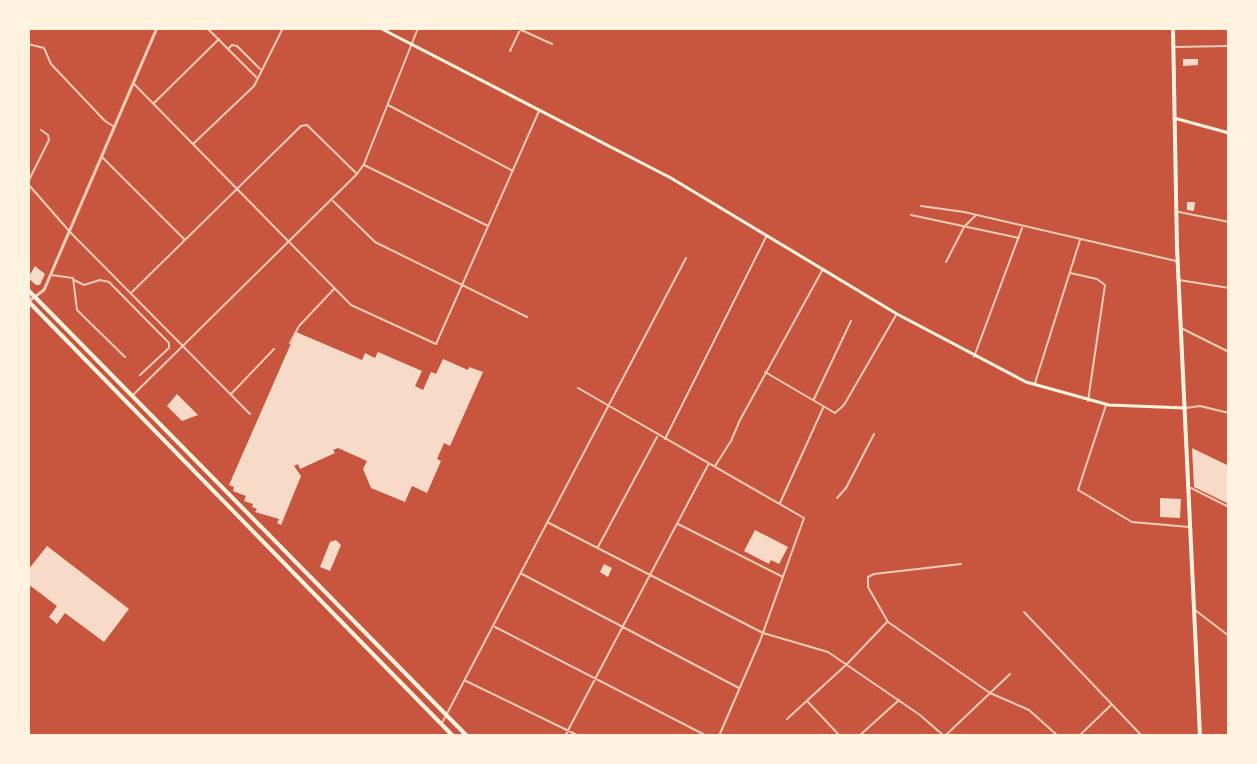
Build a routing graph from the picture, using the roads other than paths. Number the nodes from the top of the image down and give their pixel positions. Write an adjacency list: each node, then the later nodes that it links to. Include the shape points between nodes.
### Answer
1 (157, 28): 18 (street)
2 (207, 28): 8 (street)
3 (283, 28): 16 (street)
4 (380, 28): 11 (main road)
5 (418, 28): 11 (street)
6 (519, 28): 10 (street); 15 (street)
7 (1173, 28): 13 (main road)
8 (219, 39): 14 (street); 19 (street)
9 (28, 44): 23 (street, via 44,48 51,64)
10 (552, 44)
11 (411, 45): 20 (street); 21 (main road)
12 (1229, 46): 13 (street)
13 (1173, 47): 22 (main road)
14 (228, 49): 16 (street, via 237,46); 17 (street)
15 (510, 51)
16 (261, 69): 17 (street)
17 (256, 77): 26 (street, via 254,86)
18 (133, 84): 19 (street); 23 (street)
19 (153, 104): 26 (street)
20 (387, 104): 28 (street); 29 (street)
21 (539, 111): 29 (street); 43 (main road, via 671,178)
22 (1174, 118): 25 (main road); 35 (main road)
23 (114, 127): 27 (street)
24 (41, 130): 31 (street, via 49,140)
25 (1229, 133)
26 (193, 145): 32 (street)
27 (101, 156): 42 (street); 46 (street)
28 (364, 164): 30 (street); 39 (street)
29 (513, 171): 39 (street)
30 (357, 174): 32 (street, via 307,125); 33 (street)
31 (28, 183): 42 (street)
32 (237, 191): 46 (street); 47 (street)
33 (332, 200): 47 (street); 56 (street, via 375,242)
34 (921, 206): 37 (street)
35 (1176, 211): 38 (street); 49 (main road)
36 (911, 215): 40 (street)
37 (976, 215): 40 (street); 41 (street)
38 (1229, 222)
39 (489, 226): 56 (street)
40 (964, 227): 44 (street); 50 (street)
41 (1023, 227): 44 (street); 45 (street)
42 (70, 232): 53 (street); 60 (street)
43 (767, 235): 51 (main road); 89 (street)
44 (1019, 238): 72 (street)
45 (1080, 239): 49 (street); 52 (street)
46 (185, 240): 60 (street)
47 (288, 243): 58 (street); 68 (street)
48 (686, 258): 82 (street)
49 (1178, 261): 55 (main road)
50 (946, 262)
51 (823, 269): 63 (main road); 73 (street)
52 (1070, 273): 75 (street); 80 (street, via 1105,285)
53 (51, 275): 54 (street); 61 (street)
54 (74, 280): 71 (street, via 77,310); 74 (street, via 84,285 109,282 169,343)
55 (1178, 280): 57 (street); 66 (main road)
56 (464, 285): 58 (street, via 436,344 351,305); 64 (street)
57 (1229, 288)
58 (335, 289): 67 (street)
59 (28, 290): 61 (main road)
60 (131, 293): 68 (street)
61 (36, 298): 62 (street); 78 (main road)
62 (28, 301): 124 (main road)
63 (897, 314): 72 (main road); 83 (street, via 844,405 835,413)
64 (527, 317)
65 (851, 321): 79 (street)
66 (1181, 328): 70 (street); 84 (main road)
67 (290, 343)
68 (182, 346): 77 (street); 78 (street)
69 (274, 349): 77 (street)
70 (1229, 352)
71 (125, 357)
72 (974, 357): 75 (main road)
73 (765, 372): 79 (street); 91 (street)
74 (140, 375)
75 (1034, 385): 80 (main road)
76 (578, 388): 82 (street)
77 (231, 395): 86 (street)
78 (132, 396): 101 (main road)
79 (813, 400): 83 (street)
80 (1088, 401): 81 (main road)
81 (1106, 405): 84 (main road); 98 (street, via 1078,490 1132,522)
82 (608, 407): 88 (street); 96 (street)
83 (823, 407): 94 (street)
84 (1185, 408): 85 (street); 92 (main road)
85 (1229, 413)
86 (250, 414)
87 (874, 434): 93 (street)
88 (657, 436): 89 (street); 100 (street)
89 (665, 440): 90 (street)
90 (708, 464): 91 (street); 97 (street)
91 (714, 467): 94 (street)
92 (1188, 487): 95 (street); 98 (main road)
93 (837, 498)
94 (780, 503): 105 (street, via 801,514 804,522)
95 (1229, 507)
96 (546, 521): 100 (street); 103 (street)
97 (677, 523): 104 (street); 105 (street)
98 (1190, 527): 106 (main road)
99 (277, 541): 101 (main road)
100 (598, 547): 104 (street)
101 (295, 563): 122 (main road)
102 (961, 564): 108 (street, via 868,577 868,587)
103 (520, 573): 109 (street); 110 (street)
104 (650, 574): 110 (street); 111 (street)
105 (783, 577): 111 (street)
106 (1194, 609): 112 (street); 138 (main road)
107 (1024, 612): 121 (street)
108 (888, 622): 113 (street); 118 (street)
109 (494, 627): 115 (street); 116 (street)
110 (622, 628): 115 (street); 117 (street)
111 (763, 633): 113 (street, via 810,644); 117 (street)
112 (1229, 636)
113 (847, 664): 119 (street); 120 (street)
114 (1010, 674): 118 (street)
115 (595, 678): 125 (street); 130 (street)
116 (465, 680): 122 (street); 125 (street)
117 (740, 688): 131 (street)
118 (990, 693): 134 (street); 135 (street, via 1029,710)
119 (899, 700): 133 (street); 134 (street)
120 (807, 701): 123 (street); 132 (street)
121 (1112, 704): 136 (street); 137 (street)
122 (447, 715): 124 (street); 127 (main road)
123 (787, 719)
124 (442, 724): 126 (main road)
125 (568, 731): 128 (street); 129 (street)
126 (453, 736)
127 (467, 736)
128 (565, 736)
129 (579, 736)
130 (707, 736)
131 (719, 736)
132 (840, 736)
133 (859, 736)
134 (945, 736)
135 (1058, 736)
136 (1079, 736)
137 (1142, 736)
138 (1200, 736)

